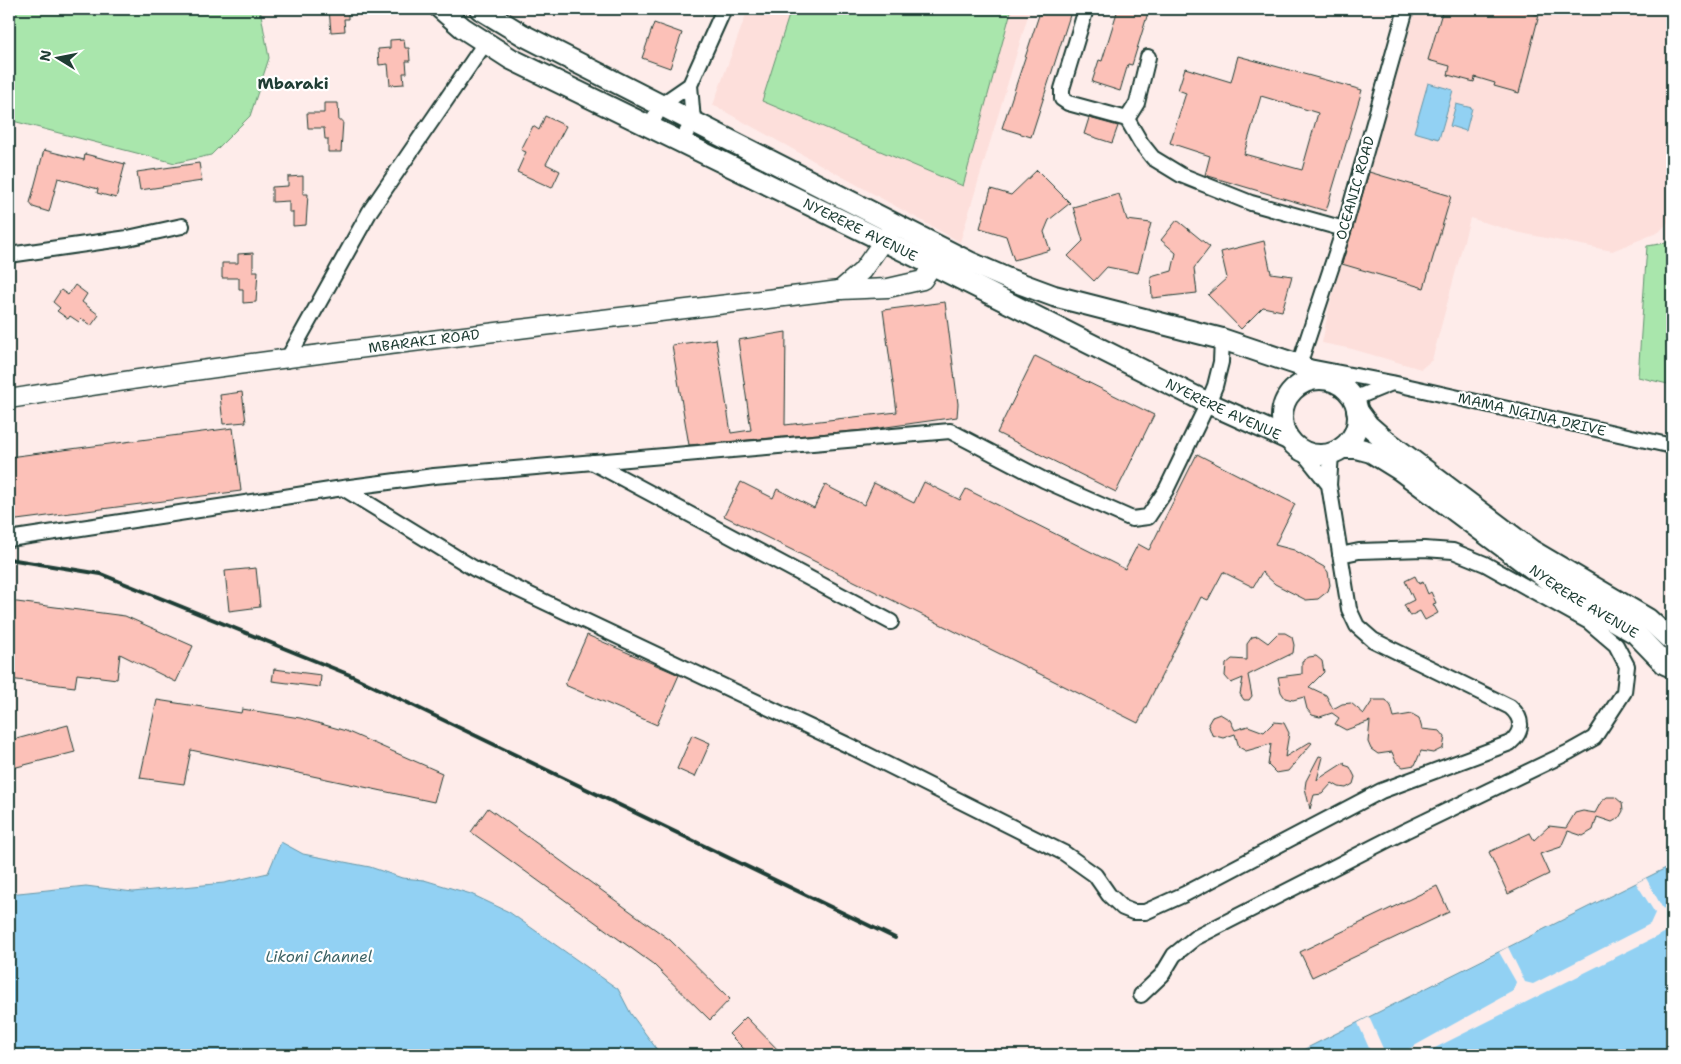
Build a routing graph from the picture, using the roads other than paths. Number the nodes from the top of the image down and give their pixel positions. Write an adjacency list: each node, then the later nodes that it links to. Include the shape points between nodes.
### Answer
1 (480, 9): 6 (highway, NYERERE AVENUE)
2 (724, 9): 10 (street)
3 (1086, 9): 12 (street, via 1062,89 1062,99)
4 (1406, 9): 18 (street, OCEANIC ROAD)
5 (445, 10): 7 (highway, NYERERE AVENUE)
6 (523, 35): 9 (highway); 11 (highway, NYERERE AVENUE)
7 (485, 43): 9 (highway, NYERERE AVENUE); 24 (street, via 370,211)
8 (1148, 57): 12 (street, via 1137,103)
9 (511, 59): 14 (highway, NYERERE AVENUE)
10 (690, 84): 11 (street); 13 (street)
11 (661, 105): 13 (highway, NYERERE AVENUE); 14 (street)
12 (1127, 119): 18 (street, via 1153,158 1181,175 1251,203)
13 (693, 121): 15 (street); 16 (highway, NYERERE AVENUE)
14 (650, 126): 15 (highway, NYERERE AVENUE)
15 (681, 142): 19 (highway, NYERERE AVENUE)
16 (895, 224): 19 (main road); 21 (highway, NYERERE AVENUE)
17 (182, 226): 20 (street, via 128,238)
18 (1344, 230): 25 (street, OCEANIC ROAD)
19 (883, 240): 21 (highway, NYERERE AVENUE); 22 (main road, via 862,271)
20 (9, 255)
21 (938, 257): 22 (main road, MBARAKI ROAD, via 922,280 888,288); 23 (highway, NYERERE AVENUE, via 1054,296); 29 (highway, NYERERE AVENUE)
22 (840, 290): 24 (main road, MBARAKI ROAD)
23 (1222, 339): 25 (highway, NYERERE AVENUE); 29 (street, via 1221,362)
24 (286, 360): 28 (main road, MBARAKI ROAD)
25 (1299, 365): 26 (highway, NYERERE AVENUE); 27 (street, MAMA NGINA DRIVE)
26 (1324, 379): 30 (highway, via 1345,389); 31 (highway, via 1300,384 1285,403 1283,427)
27 (1392, 383): 30 (street); 32 (street, MAMA NGINA DRIVE)
28 (9, 399)
29 (1208, 403): 31 (highway, NYERERE AVENUE); 34 (street, via 1166,490 1148,517 1132,519 1044,480 950,430)
30 (1355, 404): 33 (highway, via 1355,431); 40 (highway, NYERERE AVENUE, via 1368,426 1531,550 1648,619)
31 (1295, 444): 33 (highway, via 1315,455); 35 (street)
32 (1672, 446)
33 (1336, 451): 35 (street); 41 (highway, NYERERE AVENUE, via 1356,448 1371,452 1400,470 1560,589 1635,633)
34 (592, 462): 36 (street); 39 (street)
35 (1329, 484): 38 (street)
36 (343, 488): 37 (street); 38 (street, via 475,569 854,748 1064,853 1095,875 1116,902 1133,912 1145,912 1185,894 1381,791 1510,742 1520,731 1521,721 1510,706 1373,640 1357,626 1349,609)
37 (9, 539)
38 (1340, 554): 42 (street, via 1424,549 1453,551 1484,564 1589,622 1616,646 1627,666 1624,692 1594,738 1195,938 1174,954 1162,975)
39 (891, 622)
40 (1672, 641)
41 (1672, 668)
42 (1141, 995)

